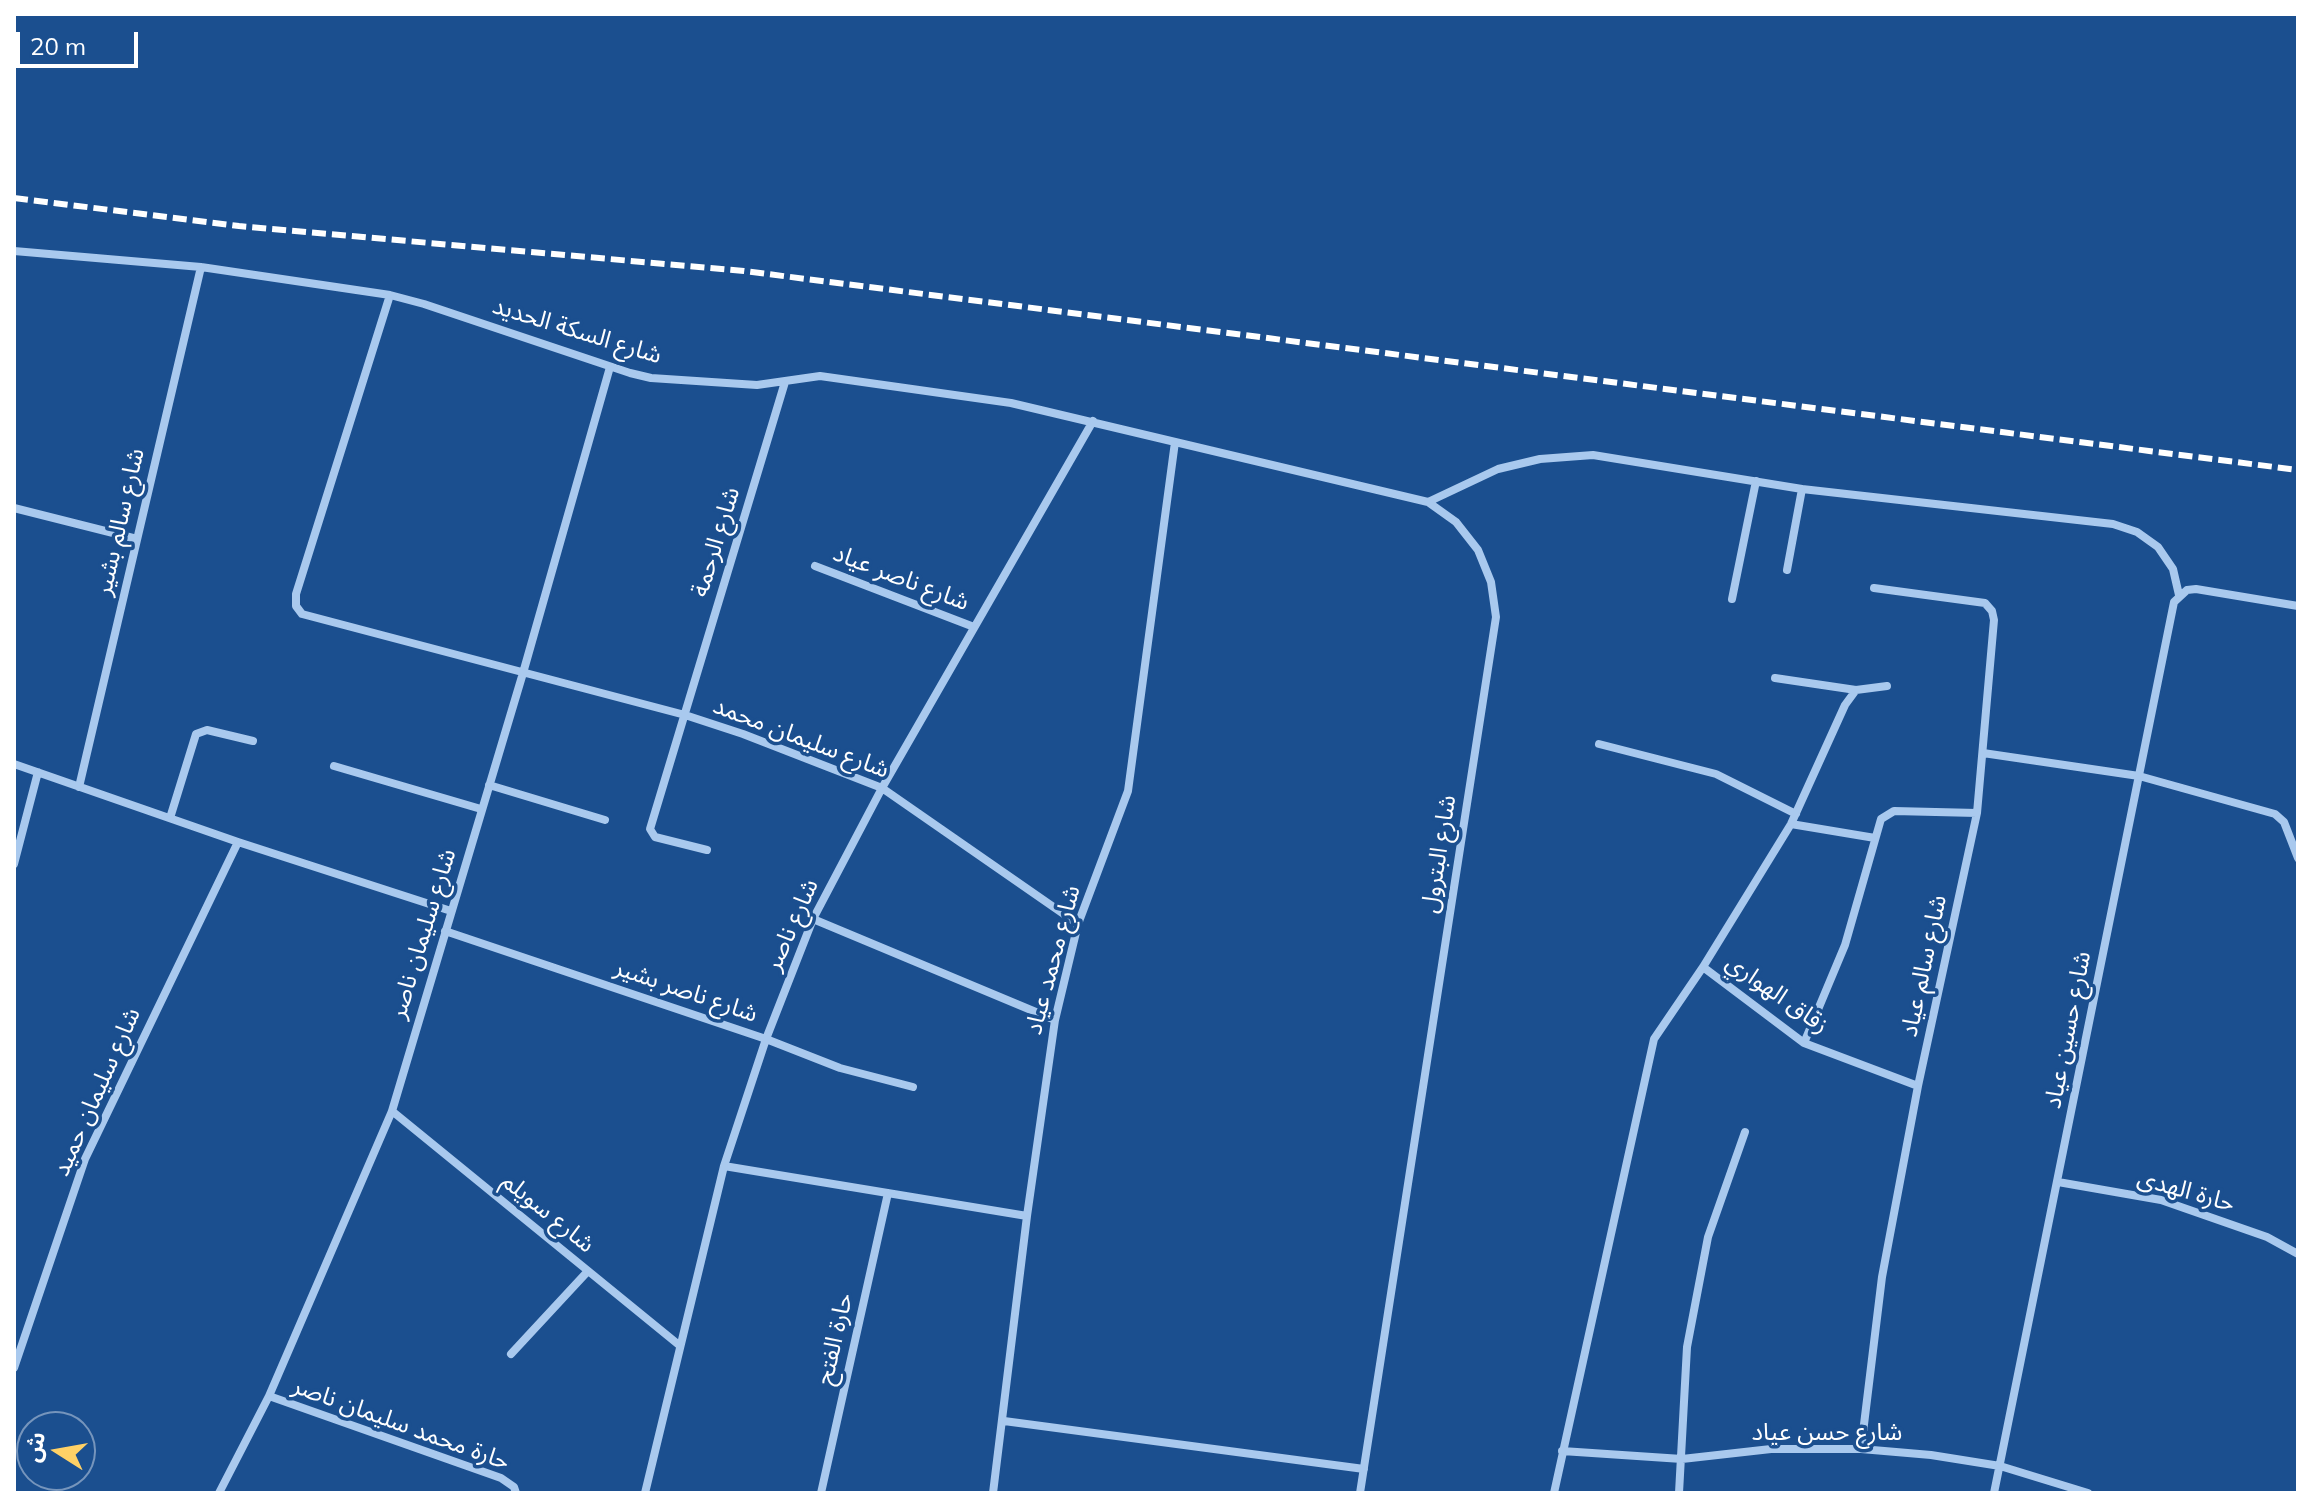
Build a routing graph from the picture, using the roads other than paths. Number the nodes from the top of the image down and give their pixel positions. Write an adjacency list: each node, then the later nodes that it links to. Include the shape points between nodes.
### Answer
1 (14, 251): 2 (street, شارع السكة الحديد)
2 (201, 267): 3 (street, شارع السكة الحديد); 12 (street, شارع سالم بشير)
3 (390, 295): 4 (street, شارع السكة الحديد); 20 (street, شارع سليمان محمد, via 296,606 312,617)
4 (610, 367): 5 (street, شارع السكة الحديد, via 672,380); 20 (street, شارع سليمان ناصر)
5 (785, 382): 6 (street, شارع السكة الحديد, via 820,376 974,396); 24 (street, شارع الرحمة)
6 (1093, 421): 7 (street, شارع السكة الحديد); 19 (street, شارع ناصر)
7 (1175, 442): 10 (street, شارع البترول); 48 (street, شارع محمد عياد, via 1128,791)
8 (1756, 481): 9 (street); 10 (street, via 1593,455 1498,469); 17 (street)
9 (1802, 489): 14 (street); 16 (street, via 2113,524 2158,547 2173,569)
10 (1428, 502): 73 (street, شارع البترول, via 1456,522 1478,550 1491,582 1496,617)
11 (14, 508): 12 (street)
12 (137, 539): 33 (street, شارع سالم بشير)
13 (815, 566): 19 (street, شارع ناصر عياد)
14 (1787, 570)
15 (1874, 588): 27 (street, شارع سالم عياد, via 1990,606 1994,620)
16 (2179, 595): 18 (street, via 2196,589); 31 (street, شارع حسين عياد)
17 (1732, 599)
18 (2298, 606)
19 (974, 627): 34 (street, شارع ناصر)
20 (523, 673): 24 (street, شارع سليمان محمد); 32 (street, شارع سليمان ناصر)
21 (1775, 678): 23 (street)
22 (1887, 686): 23 (street)
23 (1856, 690): 37 (street)
24 (685, 715): 34 (street, شارع سليمان محمد); 43 (street, شارع الرحمة, via 650,829 655,837)
25 (253, 741): 38 (street, via 207,730 196,734)
26 (1599, 744): 37 (street, via 1716,774)
27 (1983, 753): 31 (street); 36 (street, شارع سالم عياد)
28 (14, 764): 30 (street)
29 (334, 766): 35 (street)
30 (38, 772): 33 (street); 45 (street)
31 (2139, 776): 44 (street, via 2275,814 2284,822); 59 (street, شارع حسين عياد)
32 (489, 785): 35 (street, شارع سليمان ناصر); 39 (street)
33 (79, 787): 38 (street)
34 (882, 788): 47 (street, شارع ناصر); 48 (street, شارع سليمان محمد)
35 (481, 809): 46 (street, شارع سليمان ناصر)
36 (1977, 813): 41 (street, via 1894,811 1881,819); 54 (street, شارع سالم عياد)
37 (1796, 814): 40 (street)
38 (170, 818): 42 (street)
39 (605, 820)
40 (1791, 824): 41 (street); 50 (street)
41 (1875, 838): 53 (street, via 1845,945)
42 (238, 842): 46 (street); 66 (street, شارع سليمان حميد, via 85,1159)
43 (707, 850)
44 (2298, 858)
45 (14, 864)
46 (451, 911): 49 (street, شارع سليمان ناصر)
47 (813, 919): 51 (street); 52 (street, شارع ناصر)
48 (1078, 924): 51 (street, شارع محمد عياد)
49 (445, 931): 52 (street, شارع ناصر بشير); 56 (street, شارع سليمان ناصر)
50 (1703, 967): 53 (street, زقاق الهواري); 70 (street, via 1654,1039)
51 (1055, 1020): 61 (street, شارع محمد عياد)
52 (766, 1039): 55 (street, شارع ناصر بشير, via 840,1068); 58 (street, شارع ناصر)
53 (1804, 1043): 54 (street, زقاق الهواري)
54 (1918, 1086): 69 (street, شارع سالم عياد, via 1882,1277)
55 (913, 1087)
56 (392, 1111): 63 (street, شارع سويلم); 67 (street, شارع سليمان ناصر)
57 (1745, 1132): 71 (street, via 1708,1237 1687,1347)
58 (724, 1166): 60 (street); 64 (street, شارع ناصر)
59 (2058, 1182): 62 (street, حارة الهدى, via 2161,1200 2267,1237); 72 (street, شارع حسين عياد)
60 (888, 1193): 61 (street); 77 (street, حارة الفتح)
61 (1027, 1216): 68 (street, شارع محمد عياد)
62 (2298, 1254)
63 (588, 1271): 64 (street, شارع سويلم); 65 (street)
64 (679, 1345): 76 (street, شارع ناصر)
65 (511, 1354)
66 (14, 1368)
67 (269, 1396): 74 (street, شارع سليمان ناصر); 75 (street, حارة محمد سليمان ناصر, via 501,1478)
68 (1004, 1421): 73 (street); 78 (street, شارع محمد عياد)
69 (1861, 1449): 71 (street, شارع حسن عياد, via 1771,1449); 72 (street, شارع حسن عياد)
70 (1562, 1451): 71 (street, شارع حسن عياد); 80 (street)
71 (1682, 1459): 81 (street)
72 (2000, 1466): 82 (street, شارع حسين عياد); 83 (street, شارع حسن عياد)
73 (1364, 1469): 79 (street, شارع البترول)
74 (219, 1493)
75 (516, 1493)
76 (645, 1493)
77 (821, 1493)
78 (993, 1493)
79 (1360, 1493)
80 (1554, 1493)
81 (1679, 1493)
82 (1994, 1493)
83 (2088, 1493)

